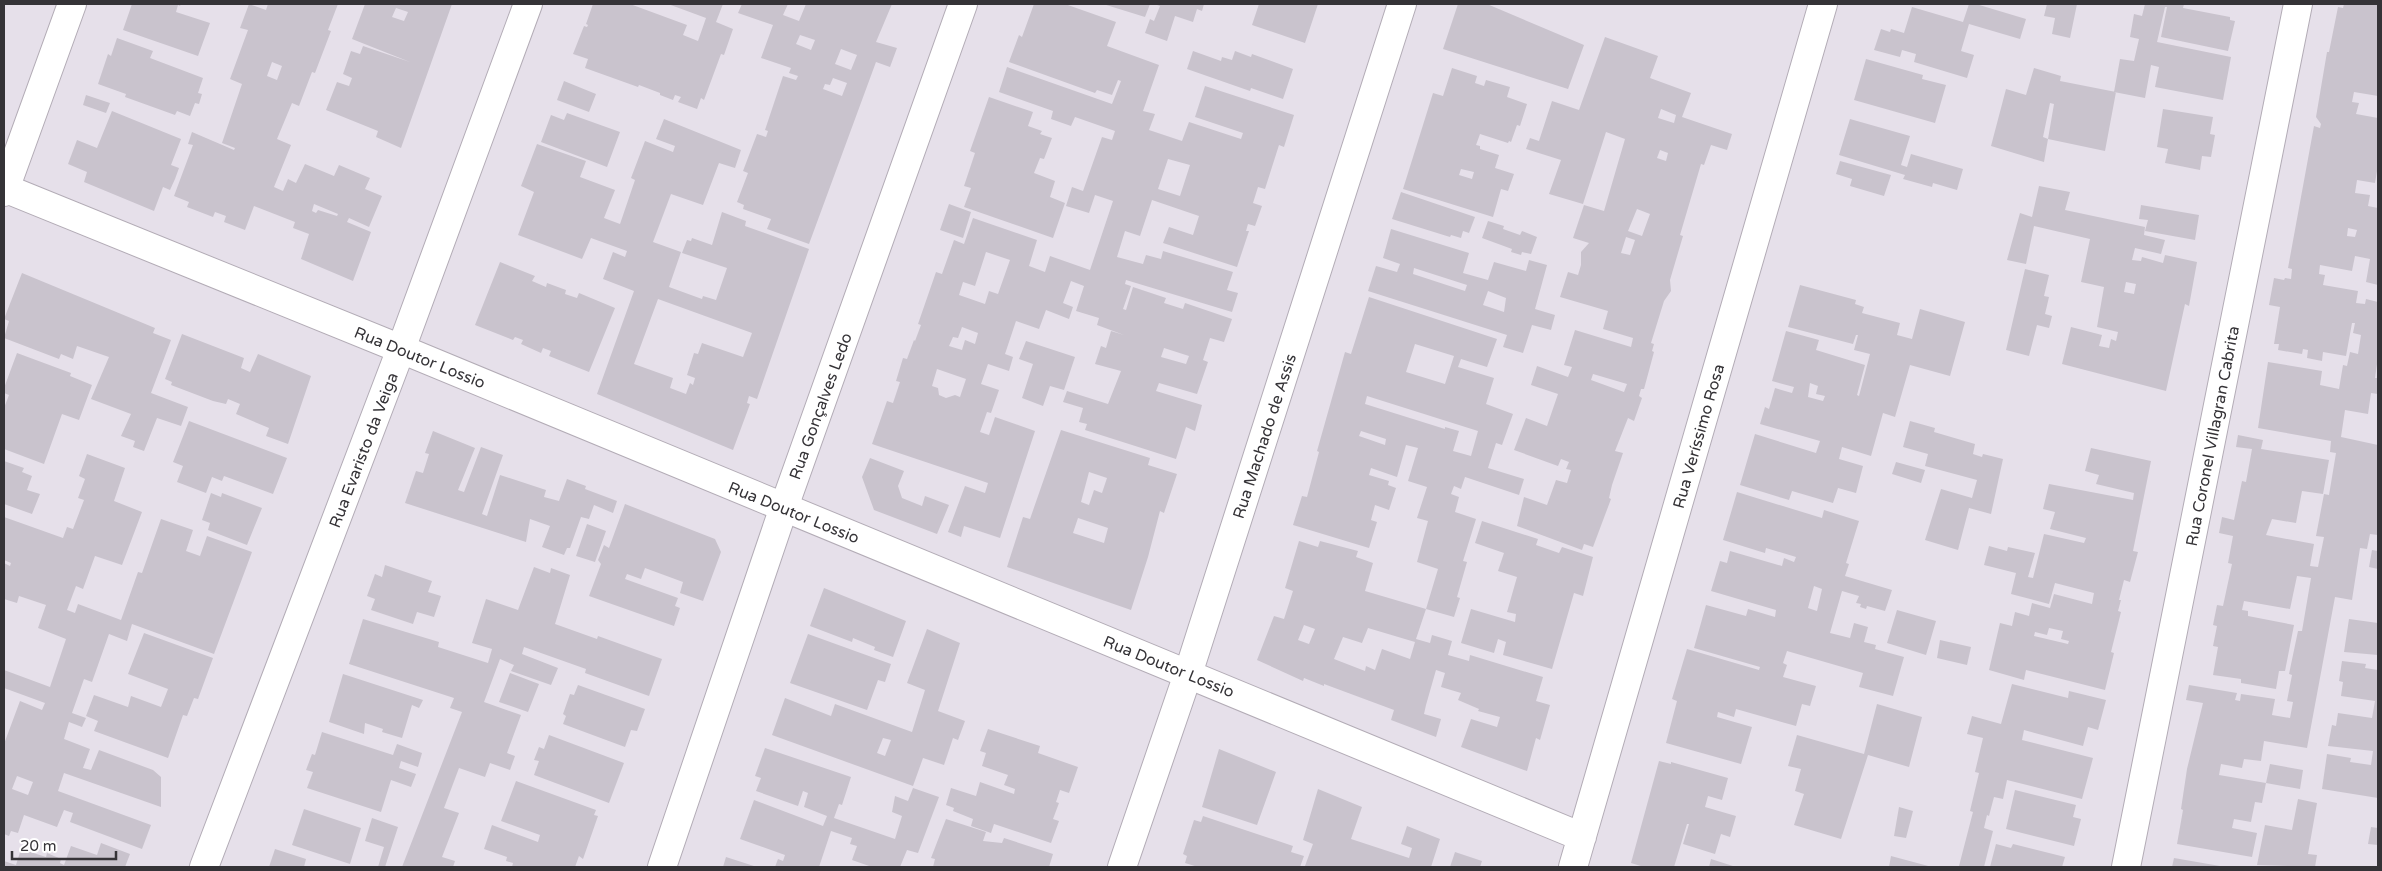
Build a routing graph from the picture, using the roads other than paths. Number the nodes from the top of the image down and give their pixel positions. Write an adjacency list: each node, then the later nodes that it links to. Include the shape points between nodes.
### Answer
1 (72, 4): 7 (street)
2 (528, 4): 8 (street, Rua Evaristo da Veiga)
3 (963, 4): 9 (street, Rua Gonçalves Ledo)
4 (1402, 4): 10 (street, Rua Machado de Assis)
5 (1823, 4): 11 (street, Rua Veríssimo Rosa)
6 (2298, 4): 16 (street, Rua Coronel Villagran Cabrita)
7 (4, 190): 8 (street, Rua Doutor Lossio)
8 (401, 349): 9 (street, Rua Doutor Lossio); 12 (street, Rua Evaristo da Veiga)
9 (784, 507): 10 (street, Rua Doutor Lossio); 13 (street, Rua Gonçalves Ledo)
10 (1188, 674): 11 (street, Rua Doutor Lossio); 14 (street, Rua Machado de Assis)
11 (1582, 837): 15 (street, Rua Veríssimo Rosa)
12 (204, 867)
13 (662, 867)
14 (1122, 867)
15 (1574, 867)
16 (2126, 867)

